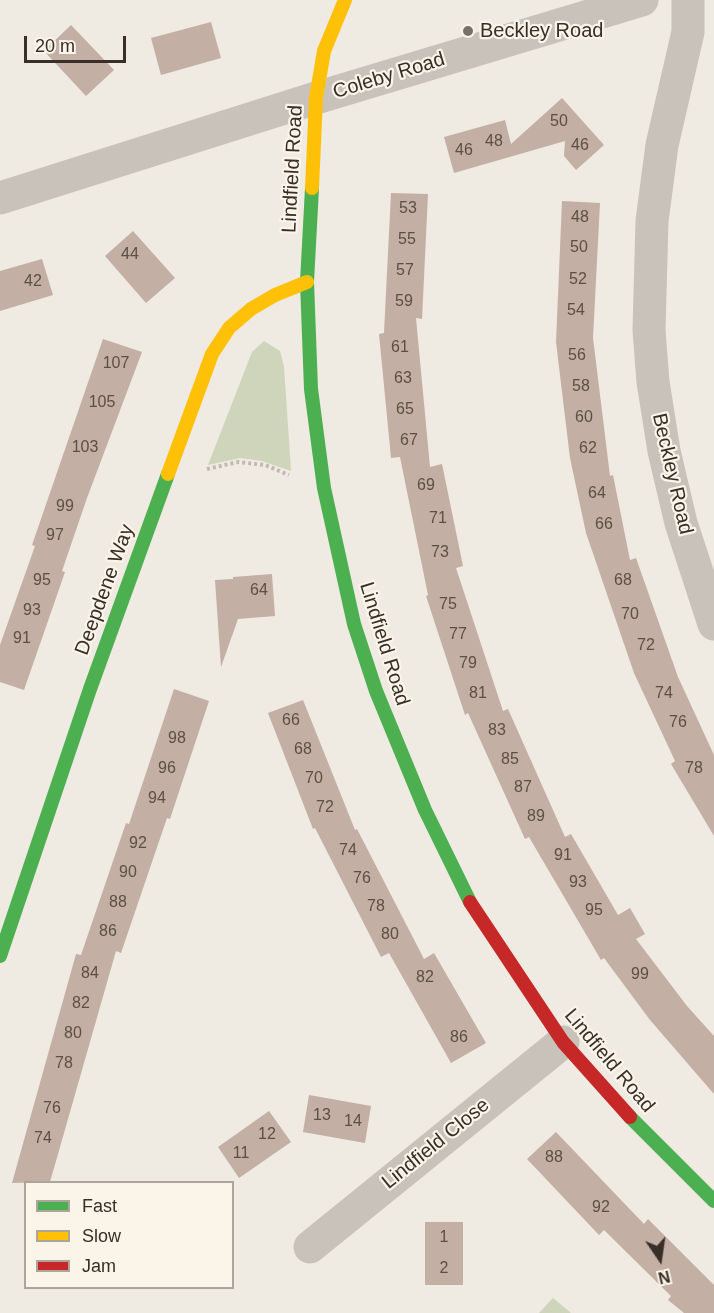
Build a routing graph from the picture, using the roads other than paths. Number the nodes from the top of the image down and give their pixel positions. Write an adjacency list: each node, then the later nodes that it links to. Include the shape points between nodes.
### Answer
1 (345, 0): 4 (street, Lindfield Road, via 324,51)
2 (642, 0): 4 (street, Coleby Road)
3 (688, 0): 7 (street, Beckley Road, via 688,32 662,145 652,221 649,330 664,451 681,523)
4 (316, 98): 5 (street, Coleby Road); 6 (street, Lindfield Road)
5 (0, 198)
6 (307, 282): 8 (street, Deepdene Way, via 251,309 230,328 212,354); 10 (street, Lindfield Road, via 310,389 324,488 354,624 376,691 425,810 469,900)
7 (714, 624)
8 (8, 901): 9 (street, Deepdene Way)
9 (0, 956)
10 (563, 1042): 11 (street, Lindfield Road, via 647,1136); 12 (street, Lindfield Close)
11 (714, 1201)
12 (310, 1247)

